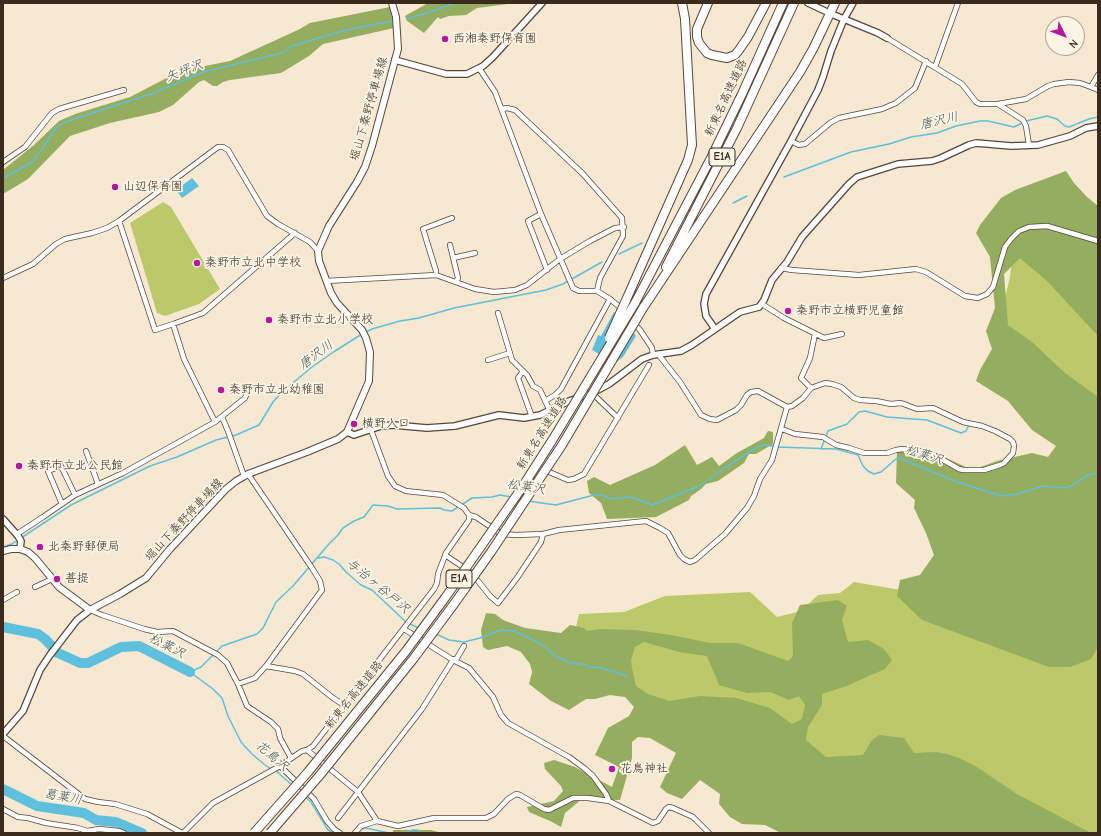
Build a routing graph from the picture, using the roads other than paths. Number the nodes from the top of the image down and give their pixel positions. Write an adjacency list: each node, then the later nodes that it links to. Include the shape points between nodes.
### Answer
1 (392, 3): 16 (main road, 堀山下秦野停車場線, via 396,17 398,48)
2 (542, 3): 18 (street, via 493,57)
3 (682, 3): 61 (highway, bridge, via 685,19 691,151)
4 (708, 3): 5 (highway, via 697,29 699,43 712,56 727,58 739,50)
5 (766, 3)
6 (783, 3): 61 (highway, 新東名高速道路 / E1A, bridge, via 715,149 635,304)
7 (794, 3): 50 (highway, 新東名高速道路 / E1A, via 737,128)
8 (808, 3): 12 (street)
9 (835, 3): 50 (highway, via 800,72)
10 (853, 3): 14 (street)
11 (958, 3): 19 (street)
12 (825, 11)
13 (834, 15): 14 (street)
14 (844, 19): 15 (street); 27 (street, via 818,90)
15 (886, 38): 17 (street)
16 (395, 60): 18 (street, via 446,74 467,74); 37 (main road, 堀山下秦野停車場線, via 365,167 329,226)
17 (926, 61): 19 (street); 27 (street, via 915,88 896,103 882,109 839,118 804,144 799,145)
18 (479, 68): 25 (street, via 495,92)
19 (936, 68): 24 (street, via 962,84 976,102)
20 (1098, 75): 21 (street)
21 (1091, 86): 23 (street); 24 (street, via 1069,82 1054,84 1026,99)
22 (124, 90): 29 (street, via 52,113 25,147)
23 (1098, 90)
24 (998, 104): 28 (street, via 1022,120 1026,126)
25 (502, 109): 30 (street); 33 (street, via 515,110 582,172 622,218)
26 (1098, 126): 28 (street, via 1060,139)
27 (791, 141): 53 (street, via 706,294 706,316)
28 (1029, 145): 41 (street, via 976,143 932,161 898,164 857,177 802,237)
29 (3, 162)
30 (541, 214): 40 (street); 42 (street, via 528,221)
31 (452, 218): 43 (street, via 423,229)
32 (119, 220): 34 (street, via 218,147 224,147 267,216); 44 (street, via 100,230 66,239 56,244 33,264); 52 (street, via 155,330)
33 (624, 228): 40 (street, via 615,228); 47 (street, via 623,236 600,278)
34 (295, 233): 37 (street, via 310,242); 52 (street, via 203,313)
35 (1098, 241): 41 (street, via 1047,226 1029,227 1019,231 1005,247 993,286 978,298 965,296 926,272 916,269 859,275)
36 (450, 245): 39 (street)
37 (318, 251): 45 (main road)
38 (475, 253): 39 (street)
39 (453, 258): 46 (street, via 458,278)
40 (560, 259): 42 (street); 47 (street, via 573,288 578,291)
41 (781, 268): 49 (street, via 772,280)
42 (547, 270): 46 (street, via 516,290 494,292)
43 (436, 275): 45 (street); 46 (street)
44 (3, 278)
45 (326, 281): 74 (main road, via 337,303 362,330 370,352 369,381)
46 (456, 282)
47 (597, 291): 48 (street)
48 (610, 299): 57 (street, via 640,330); 65 (street, via 561,389)
49 (762, 304): 53 (street, via 740,312); 54 (street)
50 (644, 308): 111 (highway, 新東名高速道路 / E1A, bridge, via 562,445 454,604 320,775)
51 (498, 313): 56 (street)
52 (173, 324): 71 (street, via 184,359)
53 (715, 329): 57 (street, via 681,351)
54 (815, 334): 55 (street, via 824,338); 63 (street, via 810,358 801,378)
55 (842, 334)
56 (510, 353): 58 (street); 60 (street, via 512,360)
57 (656, 354): 64 (street, via 642,359 609,384); 66 (street, via 680,382 701,415 710,419 716,420 736,410 747,395 758,391)
58 (488, 360)
59 (649, 365): 70 (street)
60 (523, 371): 65 (street, via 533,386 540,390); 69 (street, via 518,378)
61 (592, 375): 110 (highway, 新東名高速道路 / E1A, bridge, via 521,489 406,651 308,772)
62 (250, 387): 68 (street, via 245,398)
63 (811, 388): 66 (street, via 803,398); 72 (street, via 820,384 832,384 860,400 900,403 917,409 933,408 963,422 982,426 1010,440 1014,446 1013,453 1000,465 984,470 963,470 926,452 902,449 887,453 864,454 836,445 825,438 795,434)
64 (592, 393): 67 (street); 70 (street)
65 (545, 401): 67 (street)
66 (787, 408): 72 (street)
67 (550, 411): 69 (street)
68 (222, 417): 71 (street); 77 (street)
69 (532, 417): 73 (street, via 499,415 448,426 427,428 392,425)
70 (618, 418): 76 (street, via 584,474 568,480)
71 (215, 422): 78 (street)
72 (782, 429): 83 (street, via 772,460 747,508 725,534 695,560 690,562 684,559 668,534 646,521 566,529)
73 (371, 430): 74 (street, via 354,435); 81 (street, via 388,476 395,486 406,491 443,496 462,506)
74 (346, 432): 77 (main road, 堀山下秦野停車場線, via 338,439)
75 (86, 451): 78 (street)
76 (533, 466)
77 (246, 475): 92 (main road, 堀山下秦野停車場線, via 226,489 146,578); 96 (street, via 322,586 321,592)
78 (98, 484): 79 (street)
79 (75, 495): 80 (street); 80 (street, via 61,466 48,471)
80 (62, 504): 84 (street)
81 (469, 515): 83 (street, via 501,534); 87 (street, via 469,520)
82 (3, 520): 84 (street)
83 (543, 534): 87 (street, via 541,542 498,603 472,574)
84 (18, 537): 85 (street)
85 (20, 549): 86 (main road); 88 (main road, via 35,558)
86 (3, 552)
87 (445, 555): 93 (street, via 434,589)
88 (52, 579): 89 (street); 92 (main road)
89 (35, 587)
90 (17, 592): 91 (street)
91 (4, 603)
92 (90, 610): 97 (street, via 144,629 157,632 173,631 218,655 227,663); 99 (street, via 77,620 56,646 40,670 23,711)
93 (405, 628): 95 (street); 98 (street)
94 (464, 646): 95 (street)
95 (453, 660): 103 (street, via 430,698); 104 (street, via 469,668 493,697 508,723 584,768 593,776)
96 (266, 666): 97 (street, via 255,678); 98 (street, via 303,674)
97 (238, 684): 101 (street, via 247,706 278,729)
98 (344, 705): 100 (street, via 319,739)
99 (3, 735): 109 (street, via 85,799 147,814)
100 (307, 750): 101 (street); 103 (street)
101 (290, 758): 102 (street)
102 (279, 767): 109 (street, via 213,804); 112 (street, via 314,799 327,821)
103 (358, 792): 106 (street); 107 (street)
104 (609, 801): 107 (street, via 573,798 549,810 516,794 486,818 434,818 398,826); 114 (street, via 653,823 658,821 666,809 673,808 693,816)
105 (3, 809): 108 (street, via 18,817 46,823 87,831 119,830)
106 (338, 818)
107 (377, 821): 113 (street, via 361,826)
108 (124, 833)
109 (182, 833)
110 (254, 833)
111 (270, 833)
112 (340, 833)
113 (355, 833)
114 (709, 833)

